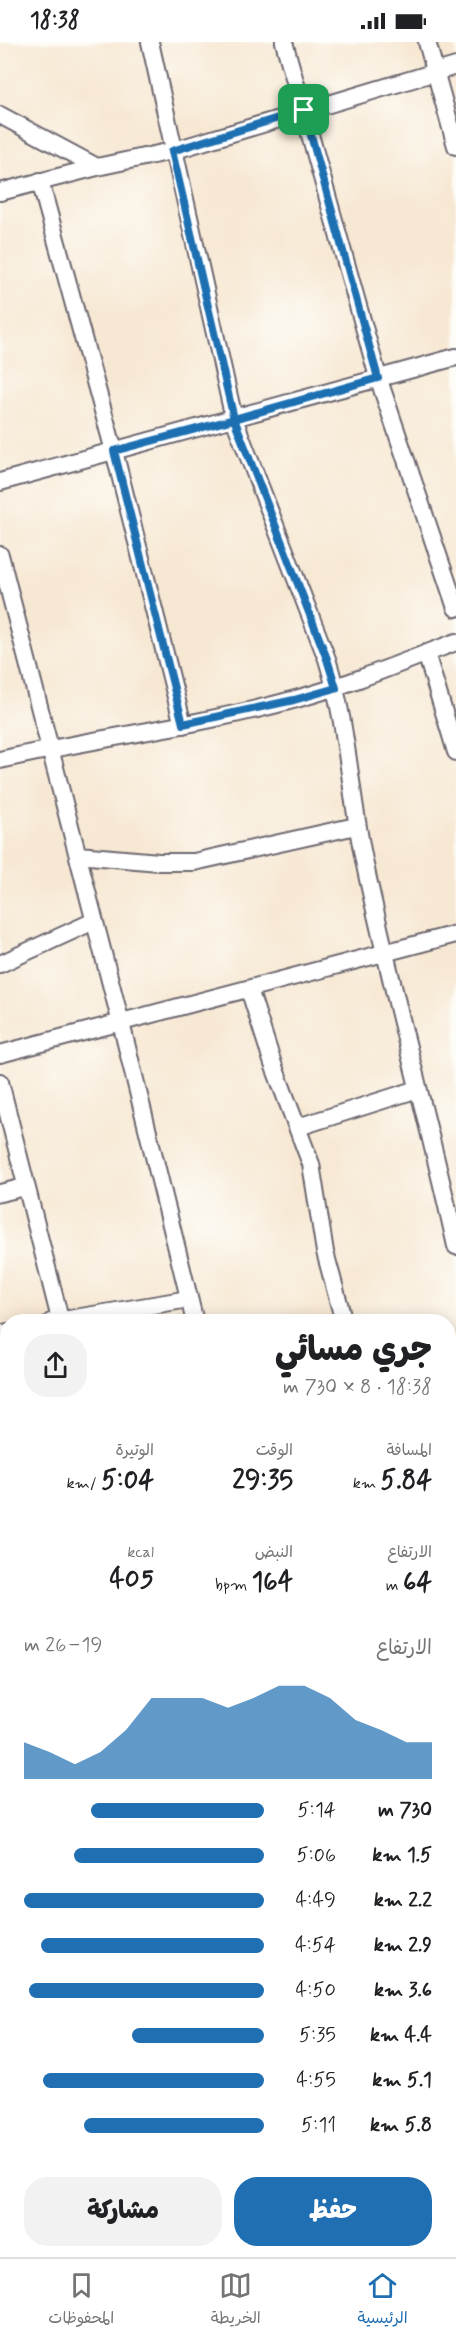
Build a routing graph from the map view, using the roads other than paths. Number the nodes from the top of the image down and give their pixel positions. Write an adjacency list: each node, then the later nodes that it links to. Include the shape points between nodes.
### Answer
1 (150, 42): 9 (street)
2 (284, 42): 6 (street)
3 (428, 42): 5 (street)
4 (456, 66): 5 (street)
5 (436, 72): 6 (street); 8 (street)
6 (304, 110): 9 (street); 14 (street)
7 (0, 115): 10 (street)
8 (456, 146)
9 (172, 151): 10 (street); 15 (street)
10 (97, 166): 11 (street)
11 (40, 181): 12 (street); 16 (street)
12 (0, 192)
13 (456, 357): 14 (street)
14 (378, 378): 15 (street); 19 (street)
15 (234, 419): 16 (street); 22 (street)
16 (114, 451): 17 (street); 23 (street)
17 (0, 482)
18 (0, 555): 24 (street)
19 (456, 608)
20 (456, 642): 21 (street)
21 (426, 653): 22 (street); 25 (street)
22 (336, 688): 23 (street); 27 (street)
23 (183, 724): 24 (street)
24 (52, 750): 26 (street); 28 (street)
25 (456, 752)
26 (0, 760)
27 (356, 826): 28 (street, via 194,862); 31 (street)
28 (78, 855): 29 (street)
29 (94, 921): 32 (street); 34 (street)
30 (456, 934): 31 (street)
31 (384, 953): 33 (street); 37 (street)
32 (0, 964)
33 (249, 989): 34 (street); 38 (street)
34 (121, 1023): 35 (street); 43 (street)
35 (0, 1054)
36 (0, 1082): 39 (street)
37 (418, 1089): 38 (street); 41 (street)
38 (298, 1127): 47 (street, via 311,1164 325,1252)
39 (25, 1187): 40 (street); 44 (street)
40 (0, 1193)
41 (452, 1213): 42 (street)
42 (456, 1246)
43 (189, 1299): 45 (street); 46 (street)
44 (54, 1314)
45 (93, 1314)
46 (193, 1314)
47 (342, 1314)

